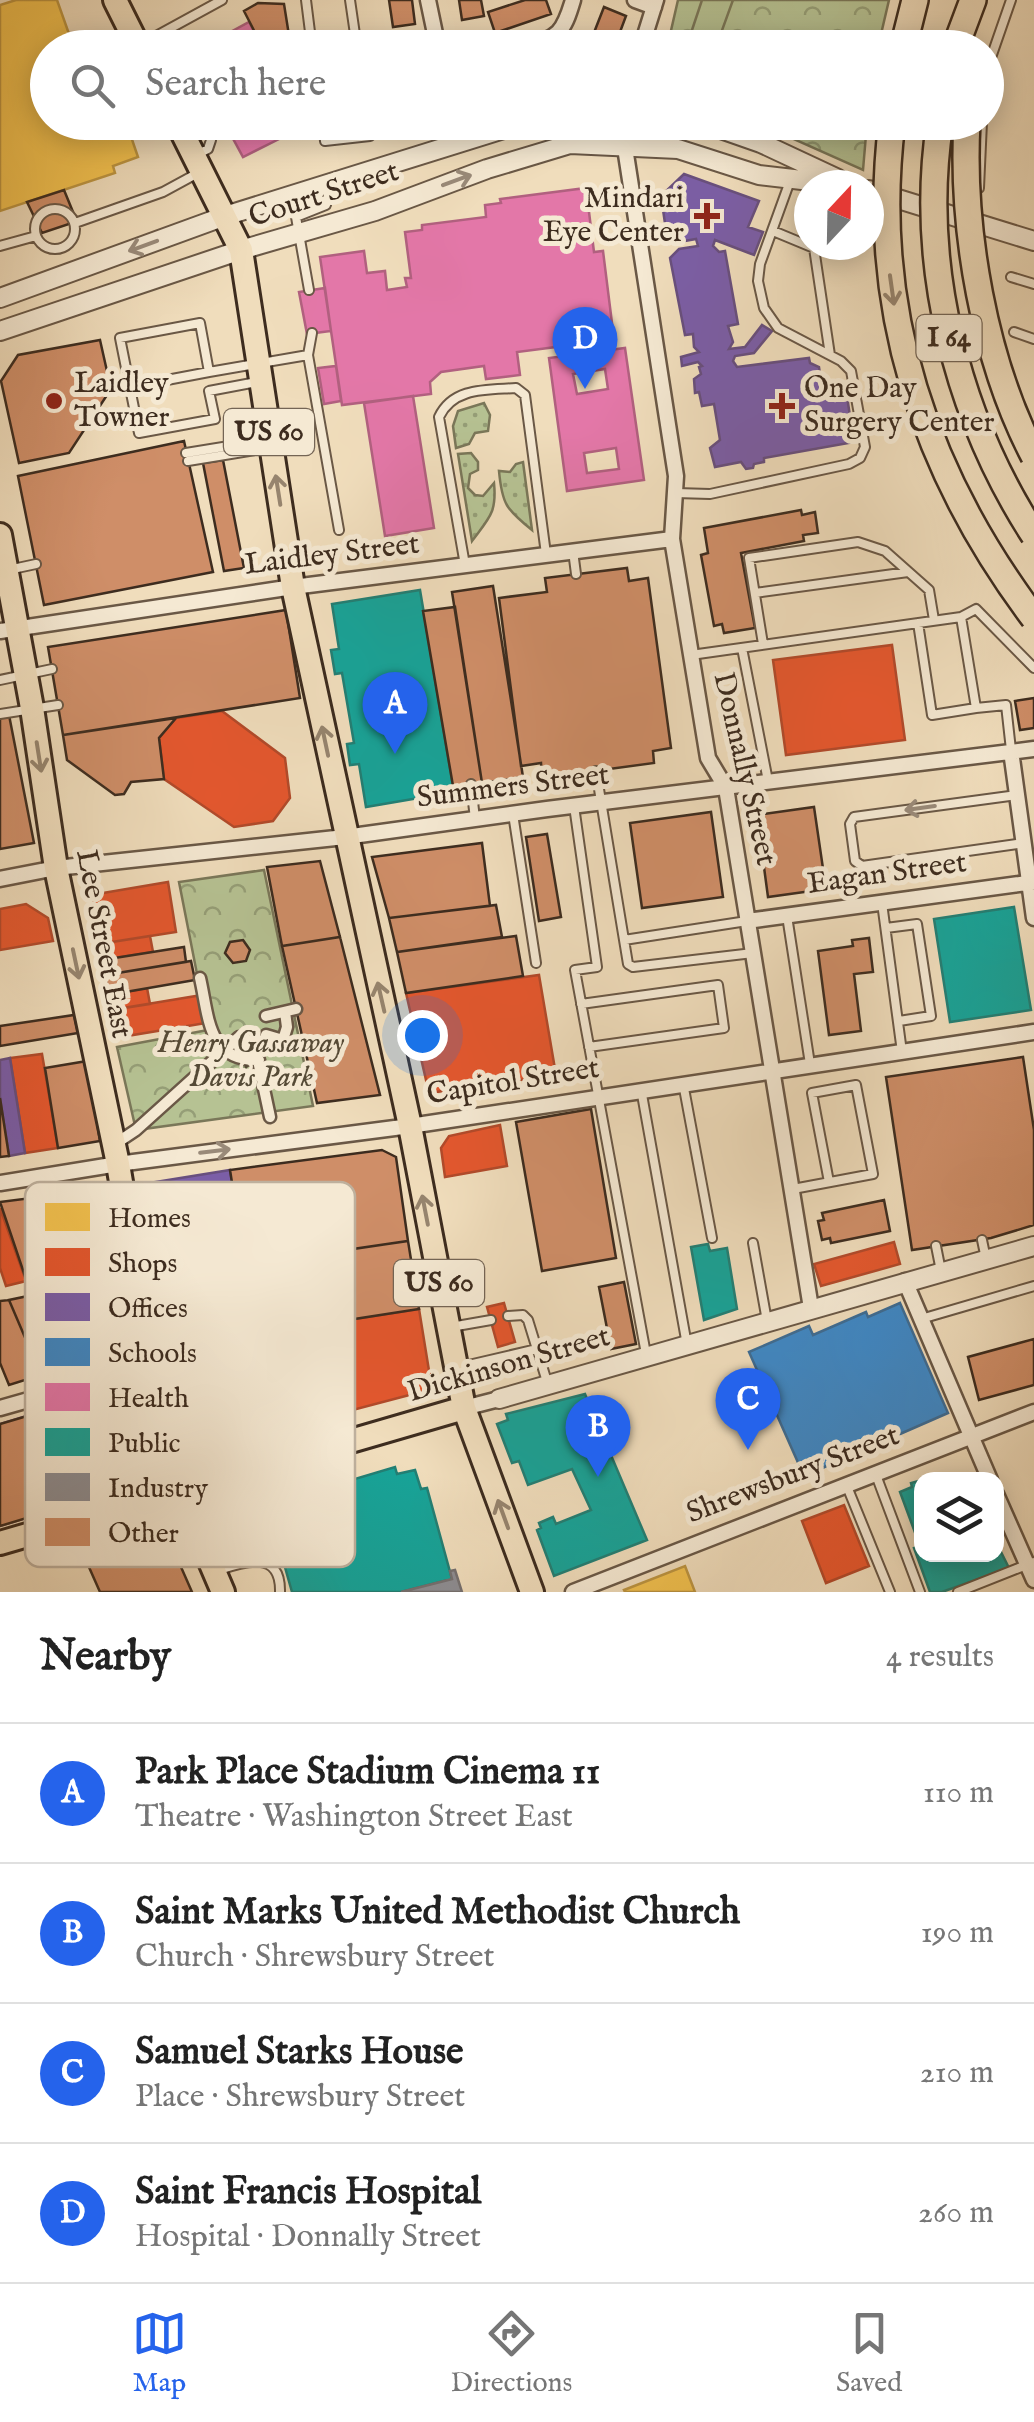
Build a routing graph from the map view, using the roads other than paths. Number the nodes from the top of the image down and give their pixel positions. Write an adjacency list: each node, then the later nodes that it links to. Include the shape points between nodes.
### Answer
1 (115, 0): 12 (main road)
2 (222, 0): 13 (lane)
3 (306, 0): 14 (lane)
4 (350, 0): 15 (lane)
5 (428, 0): 16 (street)
6 (573, 0): 17 (street)
7 (635, 0): 11 (street)
8 (915, 0): 19 (highway)
9 (974, 0): 20 (highway); 21 (highway)
10 (1011, 0): 22 (lane)
11 (655, 4): 18 (street)
12 (136, 30)
13 (167, 30)
14 (310, 30)
15 (354, 30)
16 (434, 30)
17 (562, 30)
18 (647, 30)
19 (907, 30)
20 (963, 30)
21 (972, 30)
22 (1001, 30)
23 (186, 140): 33 (main road, US 60)
24 (211, 140): 33 (lane)
25 (469, 140): 37 (street, Court Street)
26 (623, 140): 32 (street, Donnally Street)
27 (752, 140): 34 (street, Court Street)
28 (891, 140): 79 (highway, I 64, one-way to 79, bridge, via 890,278 910,377 959,502)
29 (939, 140): 66 (highway, I 64, bridge, via 935,230 951,348 988,450)
30 (965, 140): 62 (highway, bridge, via 978,291)
31 (981, 140): 41 (lane)
32 (624, 145): 35 (street, Court Street, via 678,149); 43 (street, Court Street, one-way to 32, via 570,144); 64 (street, Donnally Street)
33 (198, 163): 39 (main road, US 60); 40 (lane, via 163,192)
34 (817, 170)
35 (791, 179): 36 (street, Court Street); 42 (lane)
36 (794, 179)
37 (330, 184): 39 (street, Court Street); 43 (lane, via 326,205 296,216)
38 (884, 195): 41 (street)
39 (225, 216): 47 (main road, US 60); 51 (street, Court Street, one-way to 51)
40 (75, 223): 44 (lane, via 73,239 62,249 46,248); 44 (lane, via 65,211 49,210 37,220)
41 (978, 223): 45 (street)
42 (772, 231): 56 (lane, via 814,248); 56 (lane, via 758,280 764,308 778,328)
43 (298, 234): 47 (street, Court Street); 50 (lane)
44 (36, 236): 46 (lane)
45 (1034, 241)
46 (0, 246)
47 (241, 250): 52 (street, Court Street); 59 (main road, US 60)
48 (1012, 277): 49 (lane)
49 (1034, 284)
50 (310, 290)
51 (0, 298)
52 (0, 331)
53 (1014, 332): 55 (lane)
54 (312, 333): 57 (lane)
55 (1034, 338)
56 (830, 355): 64 (lane, via 852,371 860,458 710,494)
57 (308, 356): 59 (lane); 65 (lane)
58 (209, 372): 59 (lane); 60 (lane); 60 (lane, via 200,324 120,338)
59 (260, 373): 60 (lane, via 209,391 214,419 138,433); 61 (main road, US 60)
60 (130, 387)
61 (271, 443): 63 (lane); 76 (main road, US 60, one-way to 61)
62 (1034, 456)
63 (188, 457)
64 (676, 493): 68 (street, Donnally Street)
65 (339, 530)
66 (1034, 536)
67 (0, 538): 73 (main road, Lee Street East)
68 (672, 539): 69 (street, Laidley Street); 85 (street, Donnally Street)
69 (574, 551): 70 (street, Laidley Street); 75 (lane)
70 (546, 554): 72 (street, Laidley Street); 72 (lane, via 525,395 516,388 484,390 454,397 439,417)
71 (36, 564): 73 (lane)
72 (466, 565): 76 (street, Laidley Street)
73 (8, 570): 82 (main road, Lee Street East)
74 (908, 572): 77 (lane); 77 (lane, via 885,551 858,542 749,558); 80 (lane, via 929,590)
75 (576, 574)
76 (294, 586): 82 (street, Laidley Street); 105 (main road, US 60, one-way to 76)
77 (754, 593): 83 (lane)
78 (962, 616): 80 (lane); 86 (lane, via 976,609); 92 (lane)
79 (1034, 618)
80 (934, 620): 81 (lane)
81 (918, 623): 83 (lane); 92 (lane, via 932,715)
82 (8, 629): 88 (main road, Lee Street East)
83 (762, 644): 84 (lane)
84 (742, 648): 85 (lane); 97 (lane)
85 (691, 655): 99 (street, Donnally Street, via 708,758)
86 (1034, 668)
87 (52, 669): 88 (lane)
88 (25, 674): 89 (lane); 91 (main road, Lee Street East)
89 (0, 680)
90 (58, 705): 91 (lane)
91 (32, 708): 93 (lane); 107 (main road, Lee Street East, one-way to 107)
92 (976, 708): 95 (lane, via 1006,705)
93 (0, 714)
94 (1034, 750): 95 (street, Summers Street)
95 (1011, 751): 97 (street, Summers Street); 100 (street)
96 (596, 771): 101 (lane)
97 (768, 782): 99 (street, Summers Street)
98 (471, 784): 104 (lane)
99 (726, 788): 101 (street, Summers Street); 113 (street, Donnally Street)
100 (1017, 795): 106 (street); 106 (lane, one-way to 106, via 854,817 855,861 862,866)
101 (600, 802): 102 (street, Summers Street); 115 (lane)
102 (574, 806): 103 (street, Summers Street); 119 (lane, via 597,967 575,970)
103 (513, 814): 104 (street, Summers Street); 117 (lane)
104 (474, 819): 105 (street, Summers Street)
105 (345, 837): 107 (street, Summers Street); 136 (main road, US 60, one-way to 105)
106 (1024, 843): 109 (street)
107 (56, 868): 108 (street, Summers Street); 137 (main road, Lee Street East, one-way to 137)
108 (0, 879)
109 (1032, 883): 110 (street, Eagan Street); 112 (street)
110 (882, 903): 111 (street, Eagan Street); 114 (lane)
111 (787, 916): 113 (street, Eagan Street); 130 (lane)
112 (1034, 918)
113 (747, 921): 115 (lane); 116 (street, Donnally Street)
114 (886, 928): 121 (lane); 121 (lane, via 917,924 932,1016)
115 (624, 940): 116 (lane, via 633,968)
116 (753, 953): 131 (street, Donnally Street)
117 (536, 963)
118 (200, 978): 127 (street, via 213,1037)
119 (581, 1004): 126 (lane); 126 (lane, via 718,986 724,1028)
120 (266, 1016): 123 (street, via 291,1011 282,1040)
121 (899, 1021): 128 (lane)
122 (1034, 1032): 128 (street, Capitol Street)
123 (266, 1035)
124 (239, 1037): 127 (street)
125 (254, 1042): 129 (street)
126 (589, 1047): 134 (lane)
127 (224, 1051): 129 (street); 137 (street)
128 (902, 1052): 130 (street, Capitol Street)
129 (259, 1060): 135 (street)
130 (810, 1064): 131 (street, Capitol Street)
131 (774, 1069): 132 (street, Capitol Street); 143 (street, Donnally Street)
132 (683, 1083): 133 (street, Capitol Street); 144 (lane)
133 (641, 1089): 134 (street, Capitol Street); 159 (lane)
134 (598, 1096): 136 (street, Capitol Street); 161 (lane)
135 (270, 1118)
136 (410, 1126): 137 (street, Capitol Street, one-way to 136); 158 (main road, US 60, one-way to 136)
137 (116, 1154): 138 (street, Capitol Street); 140 (main road, Lee Street East)
138 (44, 1176): 139 (street); 142 (street, Capitol Street)
139 (46, 1182)
140 (121, 1182)
141 (829, 1182): 141 (lane, via 873,1174 856,1085 812,1093); 143 (lane)
142 (0, 1183)
143 (792, 1189): 153 (street, Donnally Street)
144 (712, 1238)
145 (982, 1240): 149 (lane)
146 (753, 1243): 157 (lane)
147 (936, 1246): 150 (lane)
148 (1034, 1246): 149 (street, Dickinson Street)
149 (986, 1259): 150 (street, Dickinson Street)
150 (941, 1271): 151 (street, Dickinson Street)
151 (905, 1281): 153 (street, Dickinson Street); 155 (street)
152 (1034, 1286): 155 (lane)
153 (811, 1308): 157 (street, Dickinson Street)
154 (508, 1316): 160 (lane, via 528,1320)
155 (921, 1319): 169 (street)
156 (491, 1320): 158 (lane)
157 (767, 1321): 159 (street, Dickinson Street)
158 (448, 1328): 162 (main road, US 60)
159 (687, 1345): 161 (street, Dickinson Street)
160 (537, 1349): 162 (lane); 163 (lane)
161 (647, 1357): 163 (street, Dickinson Street)
162 (456, 1368): 167 (main road, US 60)
163 (548, 1385): 164 (street, Dickinson Street)
164 (498, 1399): 167 (street, Dickinson Street)
165 (25, 1401): 166 (street)
166 (0, 1408)
167 (464, 1408): 170 (main road, Dickinson Street); 183 (main road, US 60, one-way to 167)
168 (1034, 1412): 169 (street, Shrewsbury Street)
169 (971, 1436): 171 (street); 172 (street, Shrewsbury Street)
170 (355, 1439)
171 (987, 1472)
172 (875, 1473): 173 (street, Shrewsbury Street); 186 (lane)
173 (846, 1484): 184 (street, Shrewsbury Street); 185 (lane)
174 (1004, 1510): 177 (street)
175 (25, 1536): 176 (main road, Dickinson Street)
176 (0, 1543)
177 (1031, 1563): 180 (street); 187 (lane)
178 (239, 1567): 181 (lane)
179 (272, 1567): 182 (lane)
180 (1034, 1580)
181 (219, 1582)
182 (280, 1592)
183 (532, 1592)
184 (573, 1592)
185 (890, 1592)
186 (920, 1592)
187 (958, 1592)

